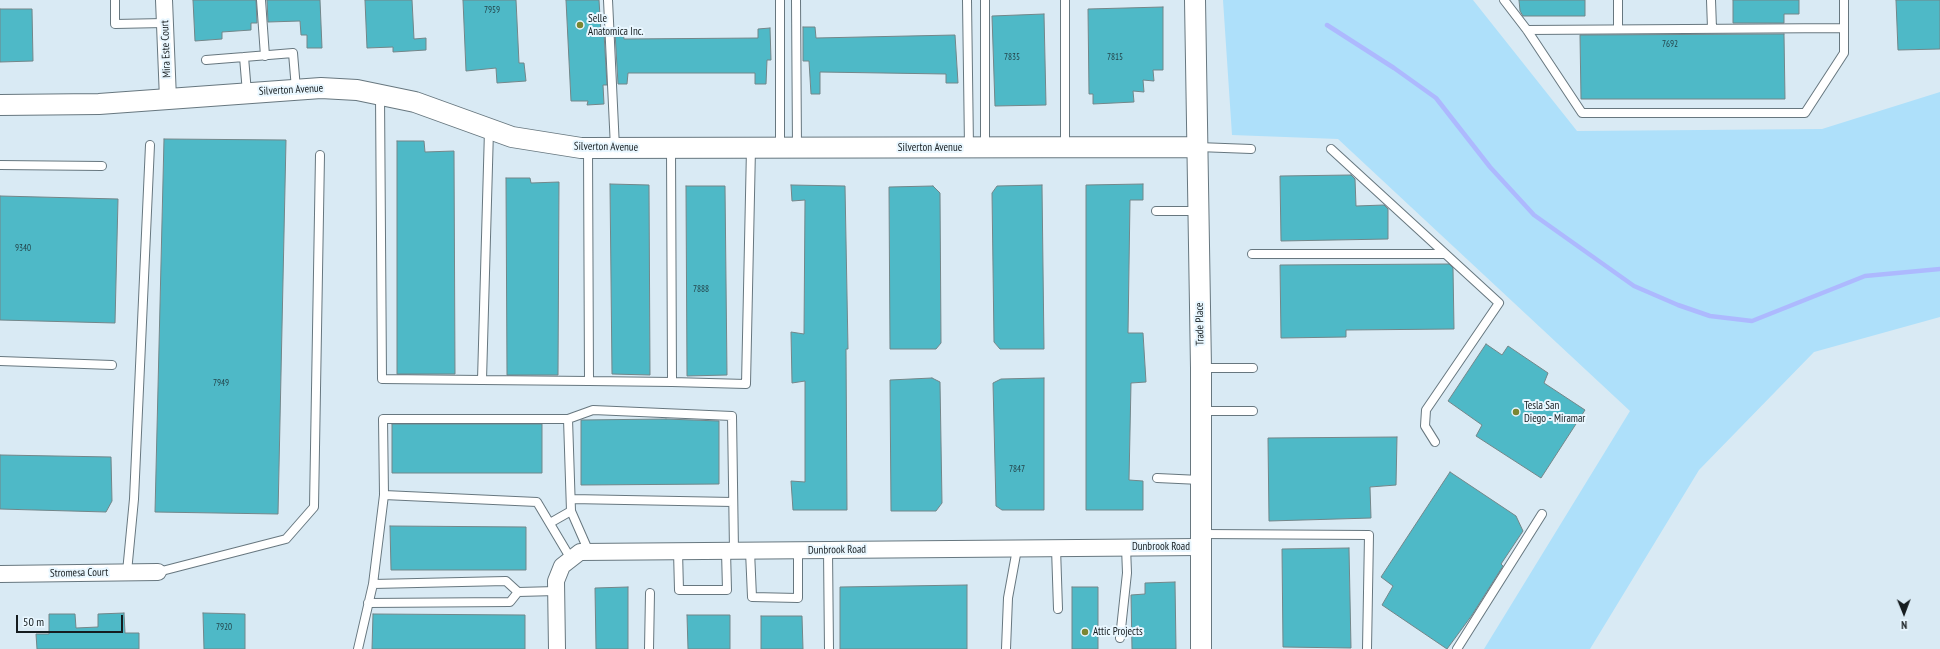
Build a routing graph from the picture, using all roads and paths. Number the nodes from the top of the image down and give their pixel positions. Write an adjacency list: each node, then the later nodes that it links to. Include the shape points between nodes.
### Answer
1 (115, 0): 15 (lane, via 115,24)
2 (164, 0): 15 (street, Mira Este Court)
3 (261, 0): 20 (lane)
4 (608, 0): 32 (lane)
5 (780, 0): 35 (lane)
6 (796, 0): 35 (lane)
7 (968, 0): 36 (lane)
8 (985, 0): 36 (lane)
9 (1065, 0): 37 (lane)
10 (1195, 0): 30 (street, Trade Place)
11 (1504, 0): 19 (lane)
12 (1618, 0): 18 (lane)
13 (1711, 0): 16 (lane)
14 (1844, 0): 17 (lane)
15 (164, 23): 26 (street, Mira Este Court)
16 (1712, 28): 17 (lane); 18 (lane)
17 (1844, 28): 19 (lane, via 1844,53 1805,113 1582,113)
18 (1618, 29): 19 (lane)
19 (1527, 30)
20 (265, 56): 21 (lane); 23 (lane, via 293,53)
21 (244, 57): 22 (lane); 24 (lane)
22 (206, 60)
23 (296, 90): 24 (street, Silverton Avenue); 25 (street, Silverton Avenue, via 351,89)
24 (247, 93): 26 (street, Silverton Avenue)
25 (380, 95): 28 (street, Silverton Avenue, via 415,102); 51 (lane, via 382,379)
26 (168, 98): 27 (street, Silverton Avenue, via 99,104)
27 (0, 105)
28 (489, 128): 31 (street, Silverton Avenue, via 512,137); 51 (lane)
29 (150, 145): 76 (lane, via 134,499)
30 (1197, 147): 37 (street, Silverton Avenue); 38 (lane); 43 (street, Trade Place)
31 (588, 148): 32 (street, Silverton Avenue); 52 (lane)
32 (615, 148): 33 (street, Silverton Avenue)
33 (671, 148): 34 (street, Silverton Avenue); 53 (lane)
34 (751, 148): 35 (street, Silverton Avenue); 53 (lane, via 746,384)
35 (789, 148): 36 (street, Silverton Avenue)
36 (977, 148): 37 (street, Silverton Avenue)
37 (1065, 148)
38 (1252, 149)
39 (1330, 149): 46 (lane)
40 (320, 155): 77 (lane, via 314,507 286,538)
41 (0, 165): 42 (lane)
42 (102, 166)
43 (1198, 210): 44 (lane); 49 (street, Trade Place)
44 (1156, 211)
45 (1252, 254): 46 (lane)
46 (1445, 254): 57 (lane, via 1499,303 1426,410 1425,426)
47 (0, 361): 48 (lane)
48 (112, 365)
49 (1201, 368): 50 (lane); 54 (street, Trade Place)
50 (1253, 368)
51 (482, 380): 52 (lane)
52 (589, 380): 53 (lane)
53 (672, 382)
54 (1201, 411): 55 (lane); 59 (street, Trade Place)
55 (1253, 411)
56 (568, 419): 60 (lane, via 383,419); 61 (lane); 62 (lane, via 593,410 732,416)
57 (1435, 442)
58 (1157, 478): 59 (lane)
59 (1200, 480): 66 (street, Trade Place)
60 (384, 495): 65 (lane, via 537,502); 79 (lane)
61 (570, 499): 62 (lane); 63 (lane)
62 (733, 502): 73 (lane)
63 (571, 512): 65 (lane); 74 (lane)
64 (1542, 514): 93 (lane)
65 (550, 522): 75 (lane)
66 (1201, 540): 67 (street, Dunbrook Road); 91 (street, Trade Place); 92 (lane, via 1369,535)
67 (1126, 547): 69 (street, Dunbrook Road); 85 (lane, via 1127,573)
68 (1017, 548): 69 (street, Dunbrook Road); 71 (street, Dunbrook Road); 90 (lane, via 1008,598)
69 (1056, 548): 84 (lane)
70 (798, 550): 71 (street, Dunbrook Road); 73 (street, Dunbrook Road); 73 (lane, via 798,598 752,597)
71 (828, 550): 89 (lane)
72 (678, 551): 73 (street, Dunbrook Road); 73 (lane, via 679,590 727,590); 74 (street, Dunbrook Road)
73 (736, 551)
74 (589, 552): 75 (street, Dunbrook Road, via 580,552)
75 (571, 559): 80 (street, Dunbrook Road, via 562,566 556,581)
76 (127, 572): 77 (street, Stromesa Court); 78 (street, Stromesa Court)
77 (158, 572)
78 (0, 574)
79 (372, 584): 81 (lane, via 506,581); 83 (lane)
80 (556, 591): 81 (lane); 87 (street, Dunbrook Road)
81 (518, 592): 83 (lane, via 510,602)
82 (650, 593): 88 (lane)
83 (368, 603): 86 (lane)
84 (1058, 609)
85 (1120, 638)
86 (358, 649)
87 (557, 649)
88 (649, 649)
89 (829, 649)
90 (1006, 649)
91 (1201, 649)
92 (1367, 649)
93 (1456, 649)

